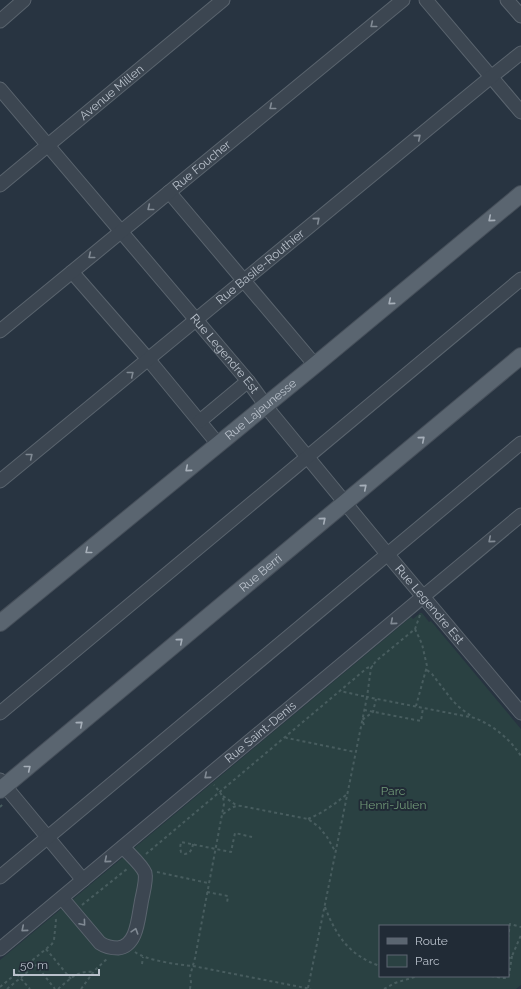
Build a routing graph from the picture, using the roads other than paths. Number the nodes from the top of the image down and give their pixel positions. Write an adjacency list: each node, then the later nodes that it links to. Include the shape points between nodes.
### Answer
1 (24, 0): 7 (street)
2 (223, 0): 12 (street, Avenue Millen)
3 (403, 0): 14 (street, Rue Foucher, one-way to 14)
4 (426, 0): 9 (street)
5 (507, 0): 6 (street)
6 (521, 16)
7 (0, 21)
8 (521, 53): 9 (street, Rue Basile-Routhier)
9 (491, 77): 11 (street); 19 (street, Rue Basile-Routhier, one-way to 9)
10 (0, 90): 12 (street, Rue Legendre Est)
11 (521, 112)
12 (47, 146): 13 (street, Avenue Millen); 16 (street, Rue Legendre Est)
13 (0, 185)
14 (169, 192): 16 (street, Rue Foucher, one-way to 16); 19 (street)
15 (521, 194): 24 (main road, Rue Lajeunesse, one-way to 24)
16 (121, 232): 17 (street, Rue Foucher, one-way to 17); 20 (street, Rue Legendre Est)
17 (72, 272): 21 (street, Rue Foucher); 23 (street)
18 (521, 279): 30 (street)
19 (244, 281): 20 (street, Rue Basile-Routhier); 24 (street)
20 (196, 320): 23 (street, Rue Basile-Routhier); 25 (street, Rue Legendre Est)
21 (0, 331)
22 (521, 356): 32 (main road, Rue Berri, one-way to 22)
23 (148, 359): 27 (street); 31 (street, Rue Basile-Routhier, one-way to 23)
24 (315, 365): 26 (main road, Rue Lajeunesse)
25 (248, 381): 26 (street, Rue Legendre Est); 27 (street)
26 (265, 406): 29 (main road, Rue Lajeunesse); 30 (street, Rue Legendre Est)
27 (200, 421): 29 (street)
28 (521, 443): 34 (street)
29 (218, 444): 36 (main road, Rue Lajeunesse, one-way to 36)
30 (307, 457): 32 (street, Rue Legendre Est); 37 (street)
31 (0, 481)
32 (345, 503): 34 (street, Rue Legendre Est); 39 (main road, Rue Berri, one-way to 32)
33 (521, 515): 35 (street, Rue Saint-Denis, one-way to 35)
34 (388, 554): 35 (street, Rue Legendre Est); 40 (street)
35 (423, 597): 38 (street, Rue Legendre Est); 41 (street, Rue Saint-Denis, one-way to 41)
36 (0, 623)
37 (0, 713)
38 (521, 713)
39 (2, 786): 40 (street)
40 (48, 838): 42 (street); 43 (street)
41 (123, 847): 43 (street, Rue Saint-Denis, one-way to 43); 44 (street, one-way to 41, via 100,943 113,948 128,943 137,925 145,878 143,870)
42 (0, 877)
43 (83, 880): 44 (street, Rue Saint-Denis)
44 (62, 898): 45 (street, Rue Saint-Denis, one-way to 45)
45 (0, 949)

